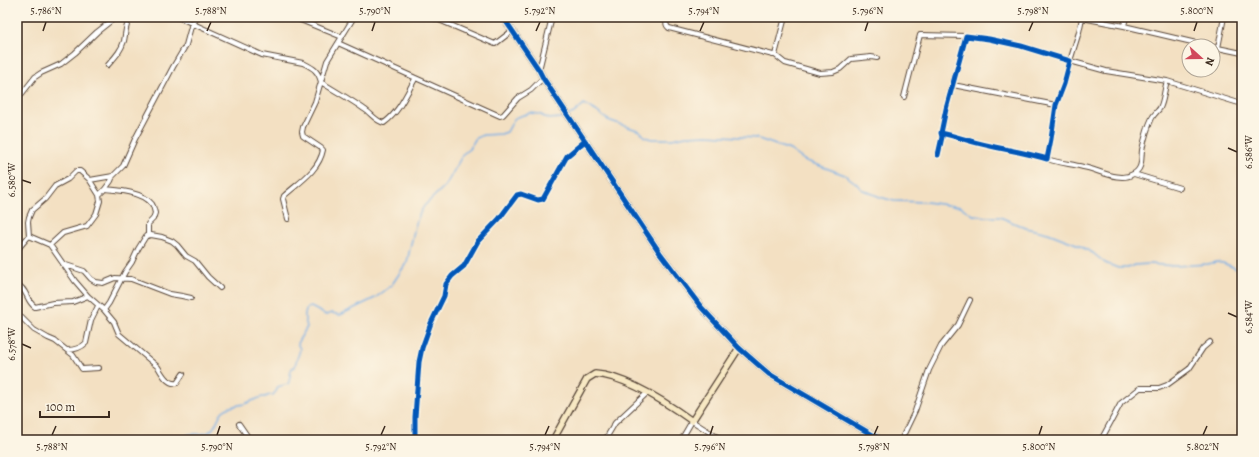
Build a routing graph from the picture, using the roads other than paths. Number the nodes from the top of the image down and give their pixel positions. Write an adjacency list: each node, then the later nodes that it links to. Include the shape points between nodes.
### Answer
1 (116, 17): 36 (street, via 61,64 35,77)
2 (132, 17): 28 (street, via 127,24 118,54)
3 (178, 17): 15 (street)
4 (196, 17): 15 (street)
5 (293, 17): 18 (street)
6 (354, 17): 18 (street)
7 (432, 17): 17 (street, via 496,44)
8 (503, 17): 17 (street)
9 (552, 17): 29 (street)
10 (668, 17): 25 (street, via 666,26 672,29)
11 (785, 17): 25 (street)
12 (1081, 17): 16 (street); 27 (street)
13 (1126, 17): 16 (street)
14 (1224, 17): 20 (street)
15 (192, 23): 33 (street, via 262,55 309,66 319,74); 44 (street, via 186,45 123,166)
16 (1124, 26): 21 (street)
17 (512, 30): 29 (street)
18 (342, 36): 22 (street)
19 (966, 36): 27 (street, via 1021,46); 34 (street); 35 (street, via 920,35)
20 (1220, 38)
21 (1181, 39)
22 (338, 43): 31 (street); 33 (street)
23 (1221, 49): 24 (street)
24 (1242, 53)
25 (775, 55): 26 (street, via 785,63 820,73 833,72 851,60)
26 (877, 58)
27 (1070, 61): 32 (street, via 1106,71); 38 (street)
28 (108, 65)
29 (539, 70): 30 (street)
30 (543, 78): 31 (street, via 500,116); 40 (street)
31 (415, 79): 33 (street, via 393,116 384,122 377,121 364,109)
32 (1167, 81): 37 (street); 43 (street, via 1160,108 1152,118 1145,139 1140,169)
33 (321, 82): 49 (street, via 302,132 303,136 323,150 310,175 284,196)
34 (953, 85): 38 (street); 39 (street)
35 (904, 97)
36 (17, 100)
37 (1242, 104)
38 (1056, 105): 42 (street)
39 (941, 133): 41 (street); 42 (street)
40 (585, 141): 65 (street, via 660,253 701,307); 73 (street, via 567,156 543,199 517,195 478,241 464,266 446,284 444,296 431,323 419,362)
41 (938, 155)
42 (1047, 159): 43 (street, via 1117,176)
43 (1134, 174): 46 (street)
44 (113, 176): 45 (street); 47 (street)
45 (90, 180): 48 (street); 50 (street, via 80,171 76,171 68,179 54,186 30,213)
46 (1180, 188)
47 (105, 189): 48 (street); 51 (street, via 123,190 151,204 155,213 148,224)
48 (99, 195): 52 (street, via 96,214 86,226 63,233)
49 (288, 219)
50 (29, 236): 52 (street); 53 (street)
51 (148, 236): 55 (street); 57 (street, via 172,241)
52 (50, 245): 54 (street)
53 (17, 250)
54 (63, 264): 55 (street, via 84,271 96,282 103,283 112,278); 58 (street)
55 (122, 278): 59 (street, via 135,280 170,294); 62 (street)
56 (17, 284): 58 (street, via 23,288 35,308 53,303 72,302)
57 (220, 288)
58 (88, 296): 61 (street)
59 (191, 298)
60 (970, 300): 79 (street, via 958,325 941,346 929,370 915,411)
61 (98, 306): 62 (street); 66 (street, via 91,320 86,343 73,350)
62 (104, 310): 68 (street, via 114,322 119,334 158,367 170,383 177,383)
63 (17, 313): 66 (street, via 34,330 56,341)
64 (1210, 342): 80 (street, via 1189,369 1167,385 1159,388 1140,388 1121,403)
65 (739, 348): 70 (street); 78 (street, via 769,374)
66 (66, 350): 67 (street, via 82,369)
67 (99, 368)
68 (183, 374)
69 (647, 393): 70 (street); 74 (street, via 618,378 595,374 587,380); 75 (street, via 615,423)
70 (692, 421): 76 (street); 77 (street)
71 (239, 424): 72 (street)
72 (250, 440)
73 (415, 440)
74 (553, 440)
75 (605, 440)
76 (681, 440)
77 (722, 440)
78 (881, 440)
79 (901, 440)
80 (1101, 440)

